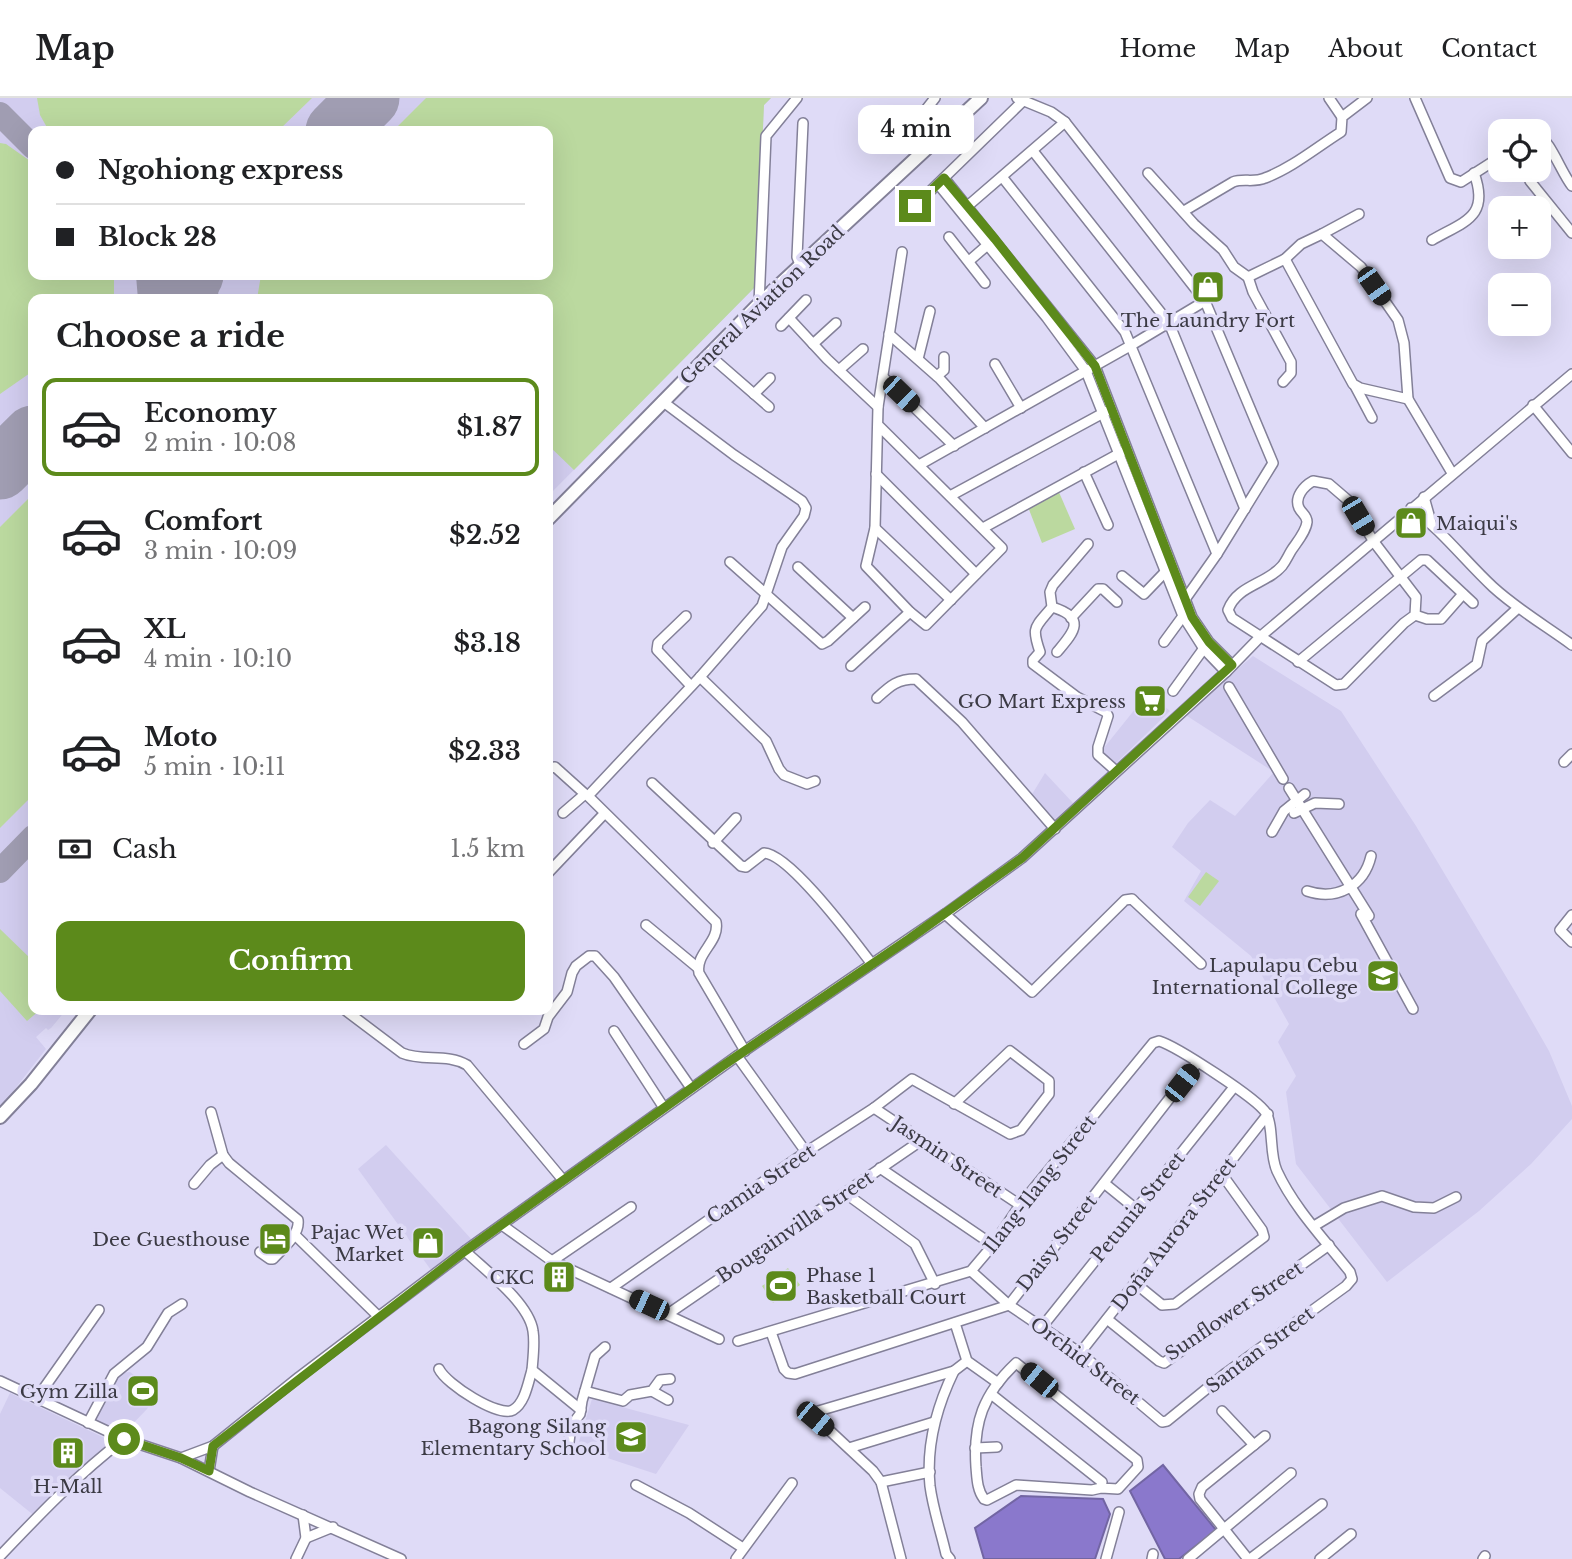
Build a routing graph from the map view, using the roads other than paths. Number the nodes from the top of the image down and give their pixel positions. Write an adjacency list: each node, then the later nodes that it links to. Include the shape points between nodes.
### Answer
1 (797, 98): 38 (street, via 766,136)
2 (935, 98): 9 (street)
3 (981, 98): 33 (main road, General Aviation Road)
4 (1329, 98): 8 (street)
5 (1367, 98): 8 (street)
6 (1415, 98): 16 (street, via 1450,178 1461,182)
7 (1020, 100): 10 (street); 18 (street)
8 (1342, 117): 23 (street, via 1341,132 1276,173 1257,181 1233,182)
9 (916, 121)
10 (1065, 122): 13 (street); 37 (street)
11 (803, 123): 33 (street, via 797,257)
12 (1551, 149): 20 (street)
13 (1033, 151): 17 (street); 42 (street)
14 (1488, 164): 16 (street)
15 (1148, 173): 23 (street)
16 (1474, 173): 28 (street, via 1480,190 1478,208 1466,221)
17 (1003, 178): 22 (street); 46 (street, via 1125,332)
18 (941, 181): 21 (street); 22 (street)
19 (1531, 182): 25 (street)
20 (1572, 186)
21 (915, 206)
22 (964, 209): 29 (street)
23 (1184, 211): 34 (street)
24 (1359, 214): 26 (street)
25 (1572, 233)
26 (1322, 234): 31 (street); 61 (street, via 1362,267 1398,320)
27 (949, 237): 32 (street)
28 (1432, 240)
29 (992, 242): 32 (street); 52 (street)
30 (902, 252): 44 (street)
31 (1285, 259): 34 (street); 59 (street)
32 (969, 261): 35 (street)
33 (801, 267): 38 (main road, General Aviation Road)
34 (1248, 277): 58 (street, via 1291,362 1291,373)
35 (985, 283)
36 (806, 300): 40 (street)
37 (1205, 301): 42 (street); 81 (street, via 1272,463)
38 (759, 304): 48 (main road, General Aviation Road)
39 (930, 311): 50 (street)
40 (789, 318): 43 (street); 45 (street)
41 (836, 323): 45 (street)
42 (1169, 323): 46 (street); 81 (street)
43 (781, 326)
44 (889, 334): 50 (street); 56 (street)
45 (813, 344): 53 (street)
46 (1130, 346): 52 (street); 89 (street)
47 (863, 349): 53 (street)
48 (708, 354): 60 (street); 62 (main road, General Aviation Road)
49 (944, 357): 55 (street, via 944,370)
50 (918, 359): 55 (street)
51 (995, 363): 66 (street)
52 (1091, 368): 66 (street); 67 (street)
53 (839, 370): 65 (street)
54 (1572, 373): 63 (street)
55 (937, 376): 70 (street)
56 (883, 377): 65 (street); 71 (street)
57 (770, 378): 60 (street)
58 (1283, 382)
59 (1355, 386): 61 (street); 68 (street)
60 (754, 394): 64 (street)
61 (1408, 399): 76 (street)
62 (662, 401): 82 (main road, General Aviation Road); 97 (street, via 806,508 785,541)
63 (1533, 405): 73 (street); 76 (street)
64 (769, 407)
65 (878, 407): 69 (street)
66 (1021, 408): 70 (street)
67 (1107, 411): 72 (street); 78 (street)
68 (1372, 418)
69 (878, 425): 74 (street); 77 (street)
70 (985, 428): 71 (street)
71 (954, 446): 74 (street)
72 (1122, 452): 75 (street); 92 (street)
73 (1572, 453)
74 (919, 465): 78 (street)
75 (1084, 472): 84 (street); 86 (street)
76 (1452, 473): 79 (street)
77 (876, 474): 85 (street); 93 (street)
78 (950, 496): 86 (street)
79 (1424, 497): 80 (street); 83 (street)
80 (1411, 508): 83 (street); 87 (street)
81 (1245, 509): 89 (street)
82 (553, 514)
83 (1431, 522): 104 (street)
84 (1108, 525)
85 (875, 528): 98 (street); 105 (street, via 866,566)
86 (983, 528): 93 (street, via 1002,548)
87 (1374, 542): 95 (street); 111 (street); 111 (street, via 1340,491 1320,481 1307,484 1298,501 1307,526 1282,567 1245,589 1228,610 1232,618)
88 (1088, 544): 103 (street, via 1053,585)
89 (1217, 554): 99 (street)
90 (730, 562): 97 (street)
91 (799, 567): 109 (street)
92 (1169, 569): 94 (street, via 1144,594); 99 (street)
93 (976, 574): 98 (street)
94 (1122, 576)
95 (1402, 577): 96 (street, via 1427,560); 107 (street, via 1416,594); 116 (street)
96 (1463, 594): 101 (street); 107 (street, via 1441,619)
97 (766, 595): 109 (street, via 822,644); 119 (street, via 762,606)
98 (951, 600): 105 (street, via 926,625)
99 (1182, 600): 106 (street)
100 (1117, 602): 110 (street, via 1098,589)
101 (1473, 603)
102 (865, 607): 109 (street)
103 (1052, 607): 110 (street); 128 (street, via 1033,634 1040,652 1033,664 1106,712 1098,755)
104 (1518, 608): 114 (street); 123 (street, via 1482,641 1477,664)
105 (910, 612): 117 (street)
106 (1186, 613): 112 (street); 113 (street)
107 (1415, 615): 116 (street, via 1344,684 1336,685)
108 (686, 616): 120 (street, via 658,643 657,650)
109 (853, 618)
110 (1071, 618): 115 (street, via 1074,634)
111 (1261, 636): 116 (street); 118 (street)
112 (1164, 642)
113 (1207, 645): 118 (street); 122 (street)
114 (1572, 645)
115 (1057, 652)
116 (1298, 662)
117 (851, 666)
118 (1229, 668): 128 (street)
119 (700, 677): 120 (street); 130 (street, via 766,741 784,775)
120 (691, 686): 134 (street)
121 (1228, 687): 129 (street)
122 (1173, 691)
123 (1434, 696)
124 (877, 698): 140 (street, via 894,682 916,679 962,722)
125 (1572, 754): 126 (street)
126 (1564, 762)
127 (553, 767): 134 (street)
128 (1116, 771): 140 (street)
129 (1283, 779)
130 (815, 781)
131 (652, 783): 142 (street)
132 (1289, 788): 136 (street)
133 (1306, 794): 136 (street)
134 (586, 795): 137 (street); 138 (street)
135 (1339, 804): 136 (street)
136 (1297, 807): 141 (street, via 1283,811); 145 (street)
137 (563, 813)
138 (604, 814): 144 (street); 153 (street, via 716,922 716,934)
139 (736, 818): 142 (street)
140 (1055, 829): 147 (street)
141 (1272, 832)
142 (713, 842): 151 (street, via 741,866 764,853 778,857)
143 (1371, 856): 145 (street, via 1362,878)
144 (553, 868)
145 (1351, 887): 146 (street, via 1329,895); 154 (street)
146 (1307, 891)
147 (945, 914): 151 (street); 152 (street, via 1032,992 1125,900 1132,899)
148 (1572, 915): 150 (street, via 1560,930)
149 (646, 925): 153 (street)
150 (1572, 942)
151 (872, 964): 161 (street)
152 (1201, 964)
153 (698, 968): 161 (street)
154 (1413, 1009)
155 (553, 1010): 164 (street, via 567,992 576,966 595,956)
156 (86, 1015): 170 (main road)
157 (352, 1015): 176 (street, via 411,1057 444,1057 467,1065)
158 (550, 1015): 160 (street, via 541,1034)
159 (614, 1031): 166 (street)
160 (524, 1044)
161 (741, 1053): 164 (street); 172 (street)
162 (1197, 1063): 163 (street); 177 (street, Daisy Street); 181 (street, Ilang-Ilang Street, via 1159,1041 1153,1043)
163 (1234, 1087): 169 (street); 183 (street, Petunia Street)
164 (691, 1088): 166 (street)
165 (954, 1104): 165 (street, via 1015,1134 1049,1094 1049,1081 1010,1051); 167 (street, Camia Street, via 912,1079)
166 (664, 1108): 176 (street)
167 (874, 1108): 171 (street, Jasmin Street); 172 (street, Camia Street)
168 (211, 1112): 173 (street)
169 (1268, 1115): 175 (street, Doña Aurora Street); 185 (street, via 1276,1170)
170 (0, 1117)
171 (922, 1140): 174 (street, Bougainvilla Street); 181 (street, Jasmin Street)
172 (806, 1152): 195 (street, Camia Street)
173 (223, 1155): 178 (street); 186 (street, via 298,1220)
174 (880, 1168): 179 (street, Bougainvilla Street); 187 (street)
175 (1222, 1173): 193 (street, Doña Aurora Street); 193 (street, via 1264,1237 1175,1304 1162,1305)
176 (563, 1180): 184 (street)
177 (1104, 1183): 183 (street); 197 (street, Daisy Street)
178 (194, 1184)
179 (845, 1193): 194 (street, via 915,1244); 199 (street, Bougainvilla Street)
180 (1456, 1197): 185 (street, via 1434,1208 1414,1207 1382,1196 1344,1208)
181 (1020, 1205): 187 (street, Ilang-Ilang Street)
182 (631, 1207): 191 (street)
183 (1136, 1209): 203 (street, Petunia Street)
184 (502, 1225): 189 (street); 191 (street)
185 (1314, 1226): 188 (street)
186 (295, 1235): 190 (street, via 273,1259); 200 (street)
187 (993, 1245): 192 (street, Ilang-Ilang Street)
188 (1329, 1245): 201 (street, Sunflower Street, via 1164,1363); 223 (street, Santan Street, via 1350,1272 1352,1279 1346,1286)
189 (465, 1251): 200 (street); 211 (street, via 514,1297 530,1321)
190 (260, 1252)
191 (552, 1261): 195 (street)
192 (971, 1271): 194 (street, Ilang-Ilang Street); 197 (street, Orchid Street)
193 (1135, 1283): 201 (street, Doña Aurora Street)
194 (935, 1284): 204 (street, Ilang-Ilang Street)
195 (611, 1288): 199 (street)
196 (182, 1304): 225 (street, via 169,1313 147,1347 114,1374)
197 (1009, 1305): 202 (street, Daisy Street); 203 (street, Orchid Street)
198 (99, 1310): 219 (street)
199 (668, 1314): 205 (street)
200 (378, 1316): 230 (street)
201 (1107, 1319): 208 (street, Doña Aurora Street)
202 (955, 1323): 204 (street, Daisy Street, via 794,1374 784,1369); 209 (street)
203 (1042, 1327): 208 (street, Orchid Street)
204 (771, 1332): 206 (street, Ilang-Ilang Street)
205 (719, 1339)
206 (738, 1341)
207 (605, 1347): 216 (street, via 595,1356)
208 (1080, 1353): 223 (street, Orchid Street, via 1162,1422)
209 (967, 1362): 212 (street); 215 (street)
210 (439, 1369): 211 (street, via 453,1386 507,1412 520,1404)
211 (533, 1370): 221 (street)
212 (954, 1371): 224 (street); 232 (street, via 815,1412 813,1415)
213 (670, 1379): 217 (street, via 660,1380)
214 (0, 1381): 219 (street)
215 (998, 1383): 218 (street); 241 (street, via 1016,1363 1137,1460 1138,1467 1118,1489)
216 (585, 1391): 217 (street, via 623,1401 629,1395); 221 (street)
217 (652, 1391): 220 (street)
218 (991, 1394): 233 (street, via 981,1411); 241 (street)
219 (37, 1398): 225 (street)
220 (668, 1400)
221 (581, 1410): 228 (street, via 571,1426)
222 (1222, 1411): 229 (street)
223 (1167, 1421)
224 (934, 1422): 232 (street); 236 (street)
225 (88, 1423): 227 (street)
226 (1265, 1436): 229 (street)
227 (124, 1439): 234 (street); 250 (street, via 46,1507)
228 (569, 1442)
229 (1254, 1445): 246 (street, via 1199,1494)
230 (213, 1446): 234 (street); 235 (street)
231 (997, 1447): 233 (street)
232 (849, 1448): 239 (street)
233 (975, 1448): 241 (street, via 977,1480 987,1500 1016,1485)
234 (181, 1458): 235 (street)
235 (209, 1471): 244 (street)
236 (930, 1472): 239 (street); 255 (street)
237 (1291, 1473): 246 (street)
238 (792, 1482): 249 (street)
239 (881, 1482): 254 (street)
240 (636, 1485): 249 (street)
241 (1101, 1485)
242 (1322, 1504): 258 (street)
243 (1119, 1512): 256 (street)
244 (303, 1515): 245 (street); 248 (street)
245 (333, 1527): 248 (street); 252 (street)
246 (1224, 1528): 257 (street); 258 (street)
247 (1351, 1534): 259 (street)
248 (306, 1538): 251 (street)
249 (743, 1548): 253 (street)
250 (0, 1556)
251 (296, 1559)
252 (401, 1559)
253 (736, 1559)
254 (901, 1559)
255 (950, 1559)
256 (1106, 1559)
257 (1188, 1559)
258 (1249, 1559)
259 (1320, 1559)

